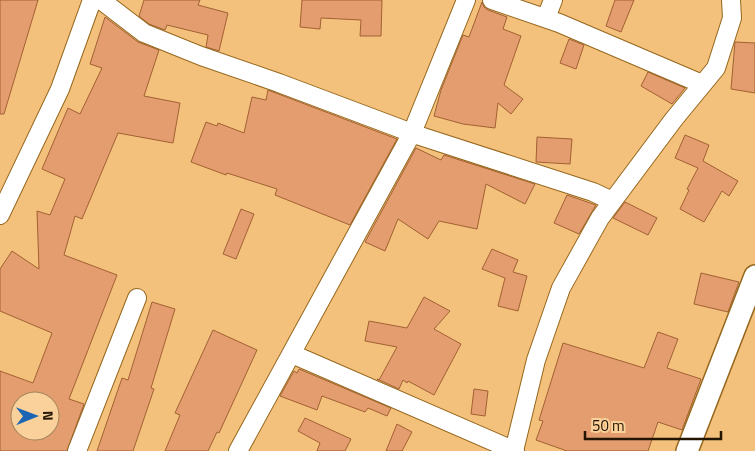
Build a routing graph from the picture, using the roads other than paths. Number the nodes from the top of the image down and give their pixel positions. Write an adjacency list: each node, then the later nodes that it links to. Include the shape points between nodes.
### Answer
1 (92, 0): 11 (street, via 60,89)
2 (102, 0): 9 (street, via 144,33)
3 (466, 0): 9 (street)
4 (492, 0): 7 (street)
5 (553, 0): 7 (street)
6 (732, 0): 8 (street, via 732,18 716,68)
7 (546, 18): 8 (street)
8 (702, 84): 10 (street)
9 (412, 133): 10 (street); 14 (street)
10 (612, 201): 17 (street, via 561,288 536,360)
11 (0, 215)
12 (755, 276): 18 (street)
13 (137, 298): 15 (street)
14 (292, 354): 16 (street); 17 (street)
15 (77, 451)
16 (238, 451)
17 (514, 451)
18 (687, 451)

